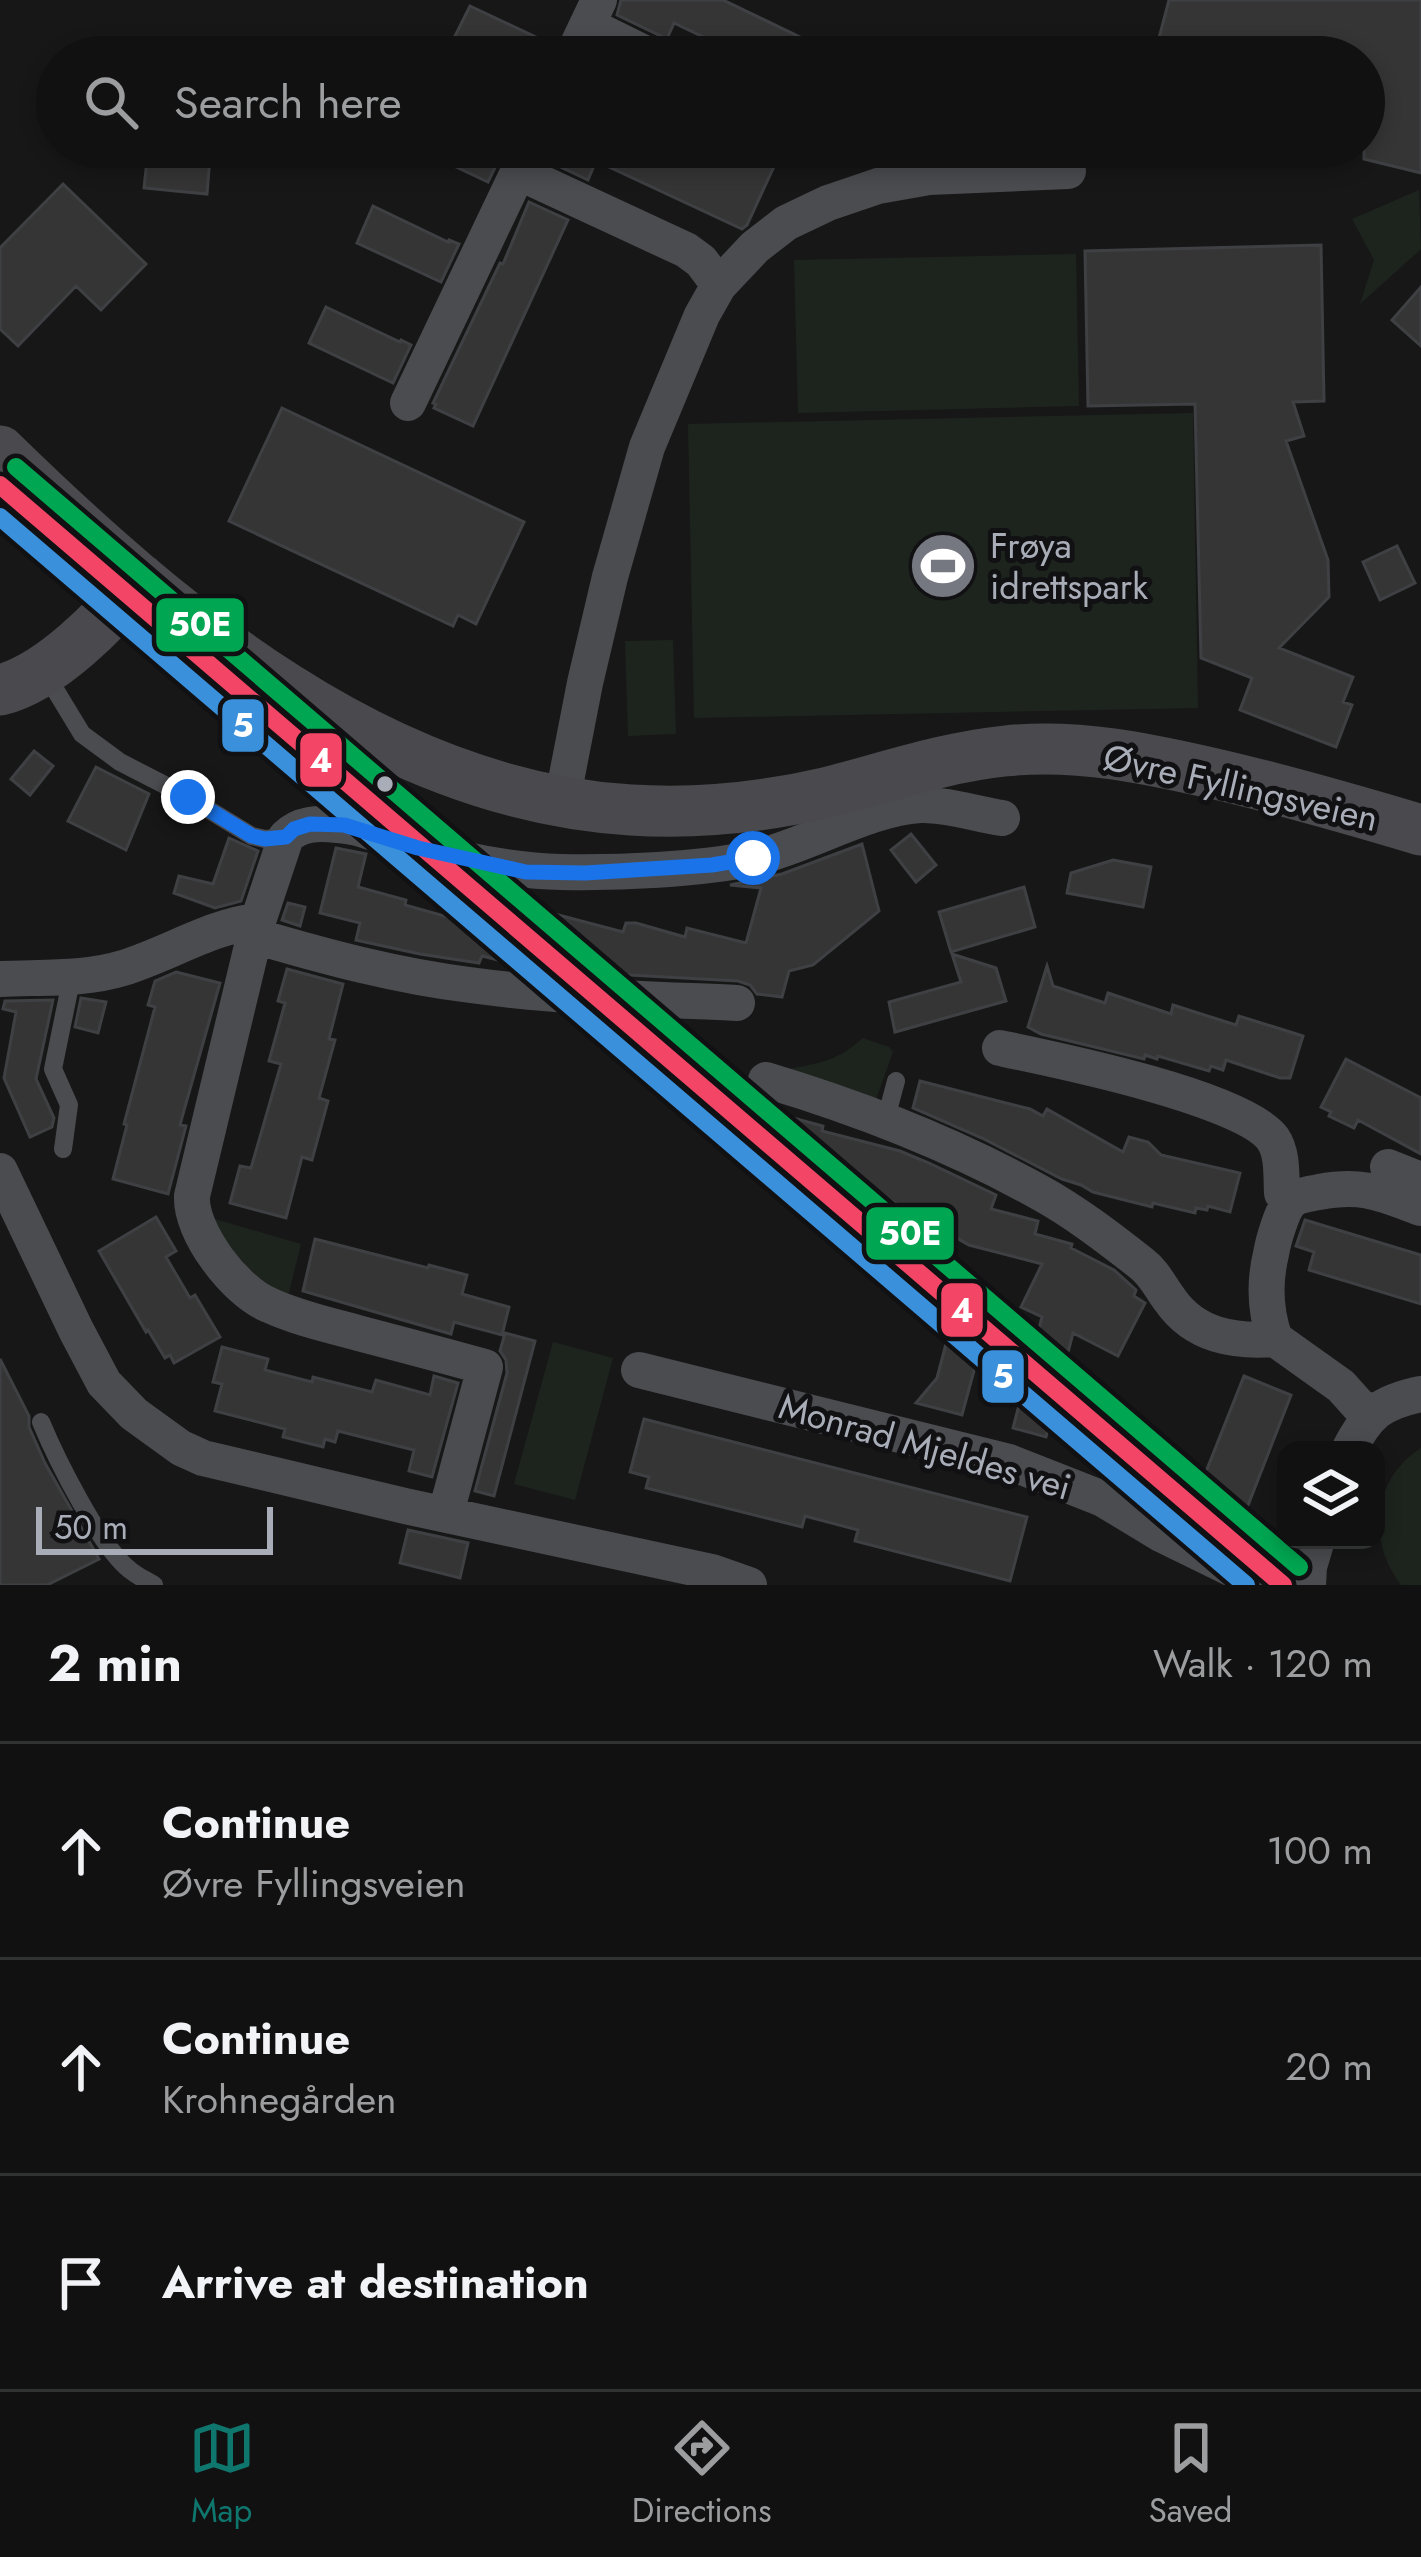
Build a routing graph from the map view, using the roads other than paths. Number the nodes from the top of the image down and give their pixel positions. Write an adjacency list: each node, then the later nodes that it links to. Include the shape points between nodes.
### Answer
1 (520, 168): 5 (street)
2 (540, 168): 4 (street, via 689,252)
3 (1068, 171): 4 (street, via 878,186 786,223)
4 (719, 285): 9 (street, via 647,447)
5 (408, 403)
6 (0, 451): 7 (main road, Øvre Fyllingsveien)
7 (140, 579): 8 (main road, via 102,622); 9 (main road, Øvre Fyllingsveien, via 316,707 458,775)
8 (21, 680): 12 (lane, via 62,696 82,734 120,762 252,836)
9 (562, 801): 11 (main road, Øvre Fyllingsveien, via 691,811 765,804 964,757 1068,749 1212,773)
10 (1001, 818): 12 (street, via 923,805 753,858 585,873 508,869 344,825 310,824)
11 (1421, 830)
12 (286, 837): 13 (street)
13 (256, 928): 14 (street, via 237,923 130,966); 16 (street, via 361,966 467,985); 31 (street, via 191,1210 213,1253 266,1304 484,1367)
14 (72, 976): 15 (street); 21 (lane, via 53,1069 69,1105)
15 (0, 979)
16 (736, 1004)
17 (1000, 1048): 23 (street, via 1126,1075 1257,1124 1275,1142 1282,1193)
18 (766, 1080): 20 (street)
19 (896, 1081): 20 (lane)
20 (885, 1122): 25 (street, via 1078,1216 1147,1268 1202,1330)
21 (63, 1149)
22 (0, 1171): 31 (street, via 104,1383 134,1414 202,1459)
23 (1292, 1200): 24 (street, via 1356,1188); 25 (street, via 1267,1273)
24 (1421, 1208)
25 (1275, 1339): 28 (street)
26 (639, 1370): 35 (street, Monrad Mjeldes vei, via 1009,1462 1103,1499)
27 (1421, 1394): 28 (street)
28 (1372, 1412): 30 (street)
29 (41, 1422): 33 (lane, via 105,1542)
30 (1354, 1441)
31 (446, 1513): 34 (street)
32 (1314, 1549): 36 (street)
33 (154, 1585)
34 (749, 1585)
35 (1264, 1585)
36 (1308, 1585)

